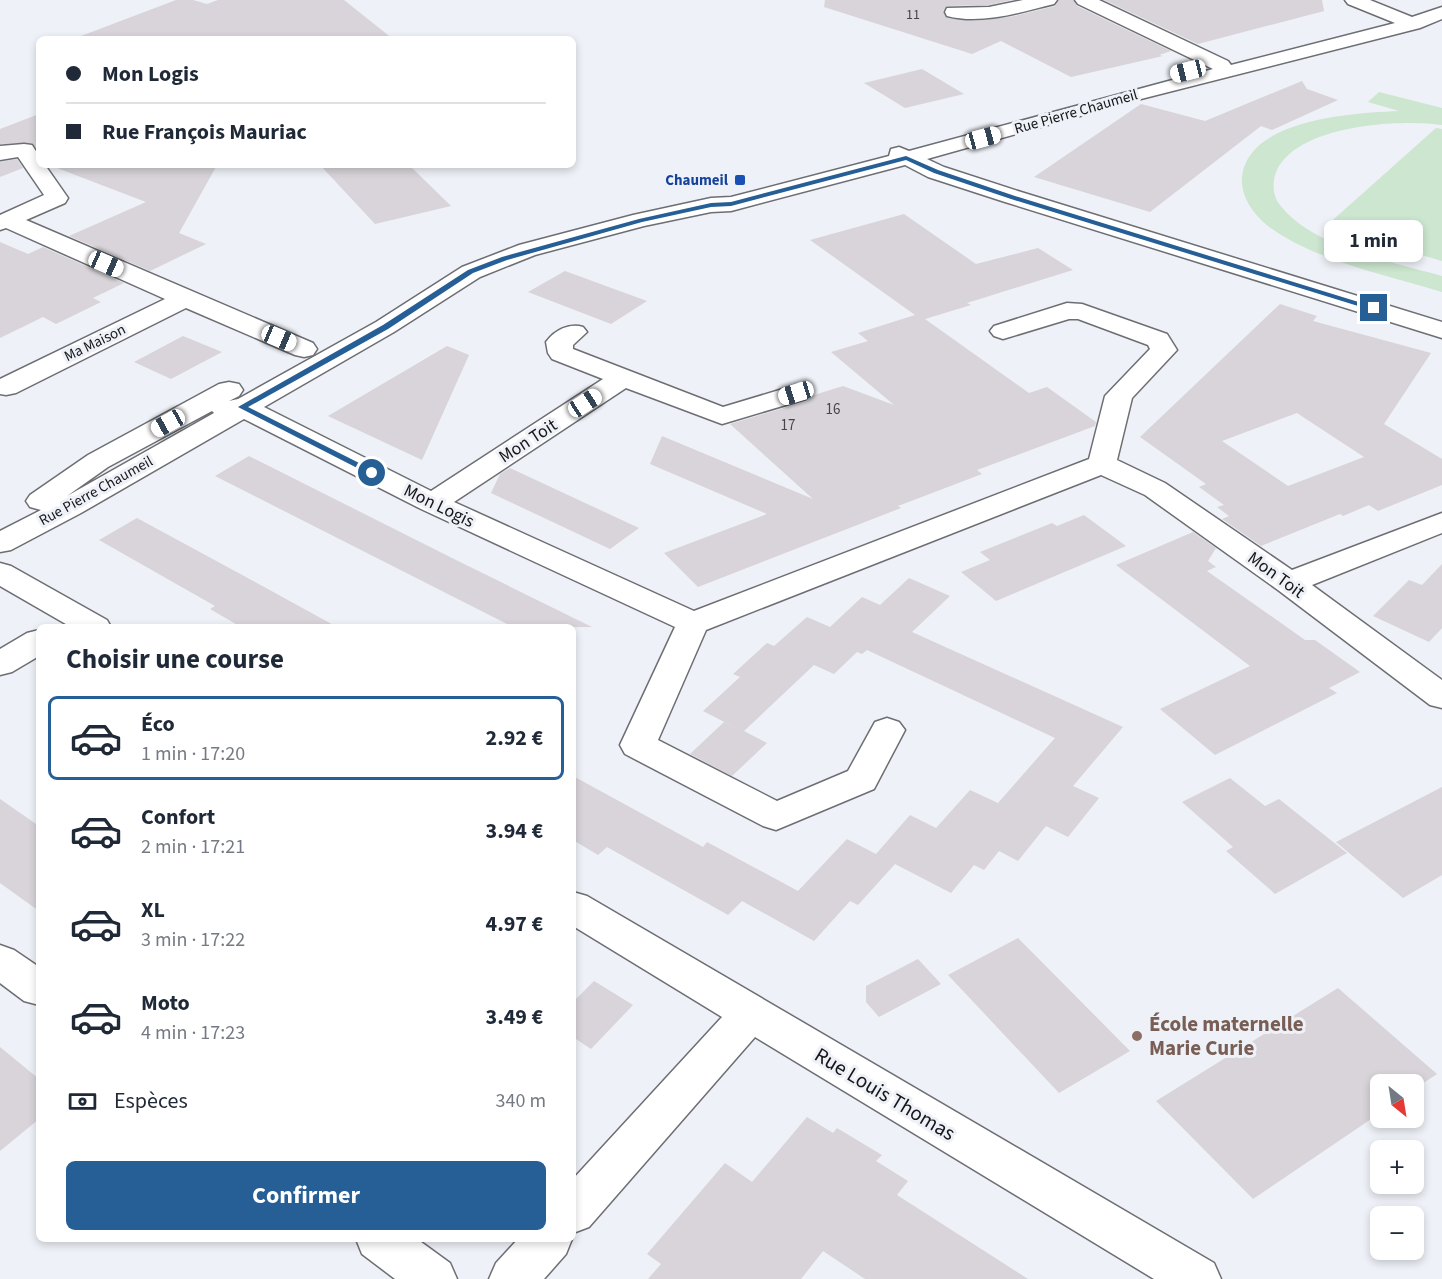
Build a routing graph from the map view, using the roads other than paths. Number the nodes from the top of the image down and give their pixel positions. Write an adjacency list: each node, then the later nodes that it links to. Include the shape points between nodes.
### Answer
1 (1048, 0): 5 (street, via 990,13)
2 (1084, 0): 8 (street)
3 (1354, 0): 7 (street)
4 (1442, 5): 7 (street, Rue Pierre Chaumeil)
5 (954, 12)
6 (1442, 13): 7 (street, Rue Pierre Chaumeil)
7 (1406, 21): 8 (street, Rue Pierre Chaumeil); 10 (street, Rue Pierre Chaumeil, via 1073,114)
8 (1221, 65): 10 (street, Rue Pierre Chaumeil, via 1074,100)
9 (0, 153): 11 (street, via 24,150)
10 (899, 154): 15 (street, via 936,172 1013,197); 18 (street, Rue Pierre Chaumeil, via 731,204 641,220 504,258 471,272 385,327)
11 (36, 167)
12 (36, 168): 13 (street, via 57,198)
13 (4, 221): 14 (street)
14 (184, 299): 18 (street); 20 (street, Ma Maison)
15 (1442, 330)
16 (1004, 331): 24 (street, via 1067,311 1082,312 1158,340 1164,350 1119,396)
17 (574, 332): 19 (street, via 559,342 561,353)
18 (302, 362): 22 (street, Rue Pierre Chaumeil); 23 (street, Rue Pierre Chaumeil)
19 (623, 378): 21 (street, via 722,416); 25 (street, Mon Toit)
20 (6, 387)
21 (796, 393)
22 (242, 407): 23 (street); 25 (street, Mon Logis); 28 (street, Rue Pierre Chaumeil)
23 (183, 415): 27 (street, Rue Pierre Chaumeil, via 98,461 37,504)
24 (1102, 464): 30 (street, Mon Toit, via 1155,489); 31 (street)
25 (432, 503): 31 (street, Mon Logis)
26 (1442, 522): 30 (street)
27 (0, 524)
28 (0, 543)
29 (0, 573): 32 (street)
30 (1289, 583): 35 (street, Mon Toit)
31 (693, 623): 36 (street, via 638,745 776,817 861,780)
32 (79, 624)
33 (36, 643): 34 (street)
34 (0, 664)
35 (1442, 697)
36 (887, 730)
37 (576, 909): 40 (street, Rue Louis Thomas)
38 (0, 961): 39 (street)
39 (36, 987)
40 (750, 1014): 41 (street); 46 (street, Rue Louis Thomas)
41 (576, 1209)
42 (382, 1242): 44 (street)
43 (546, 1242): 45 (street)
44 (433, 1279)
45 (513, 1279)
46 (1197, 1279)

